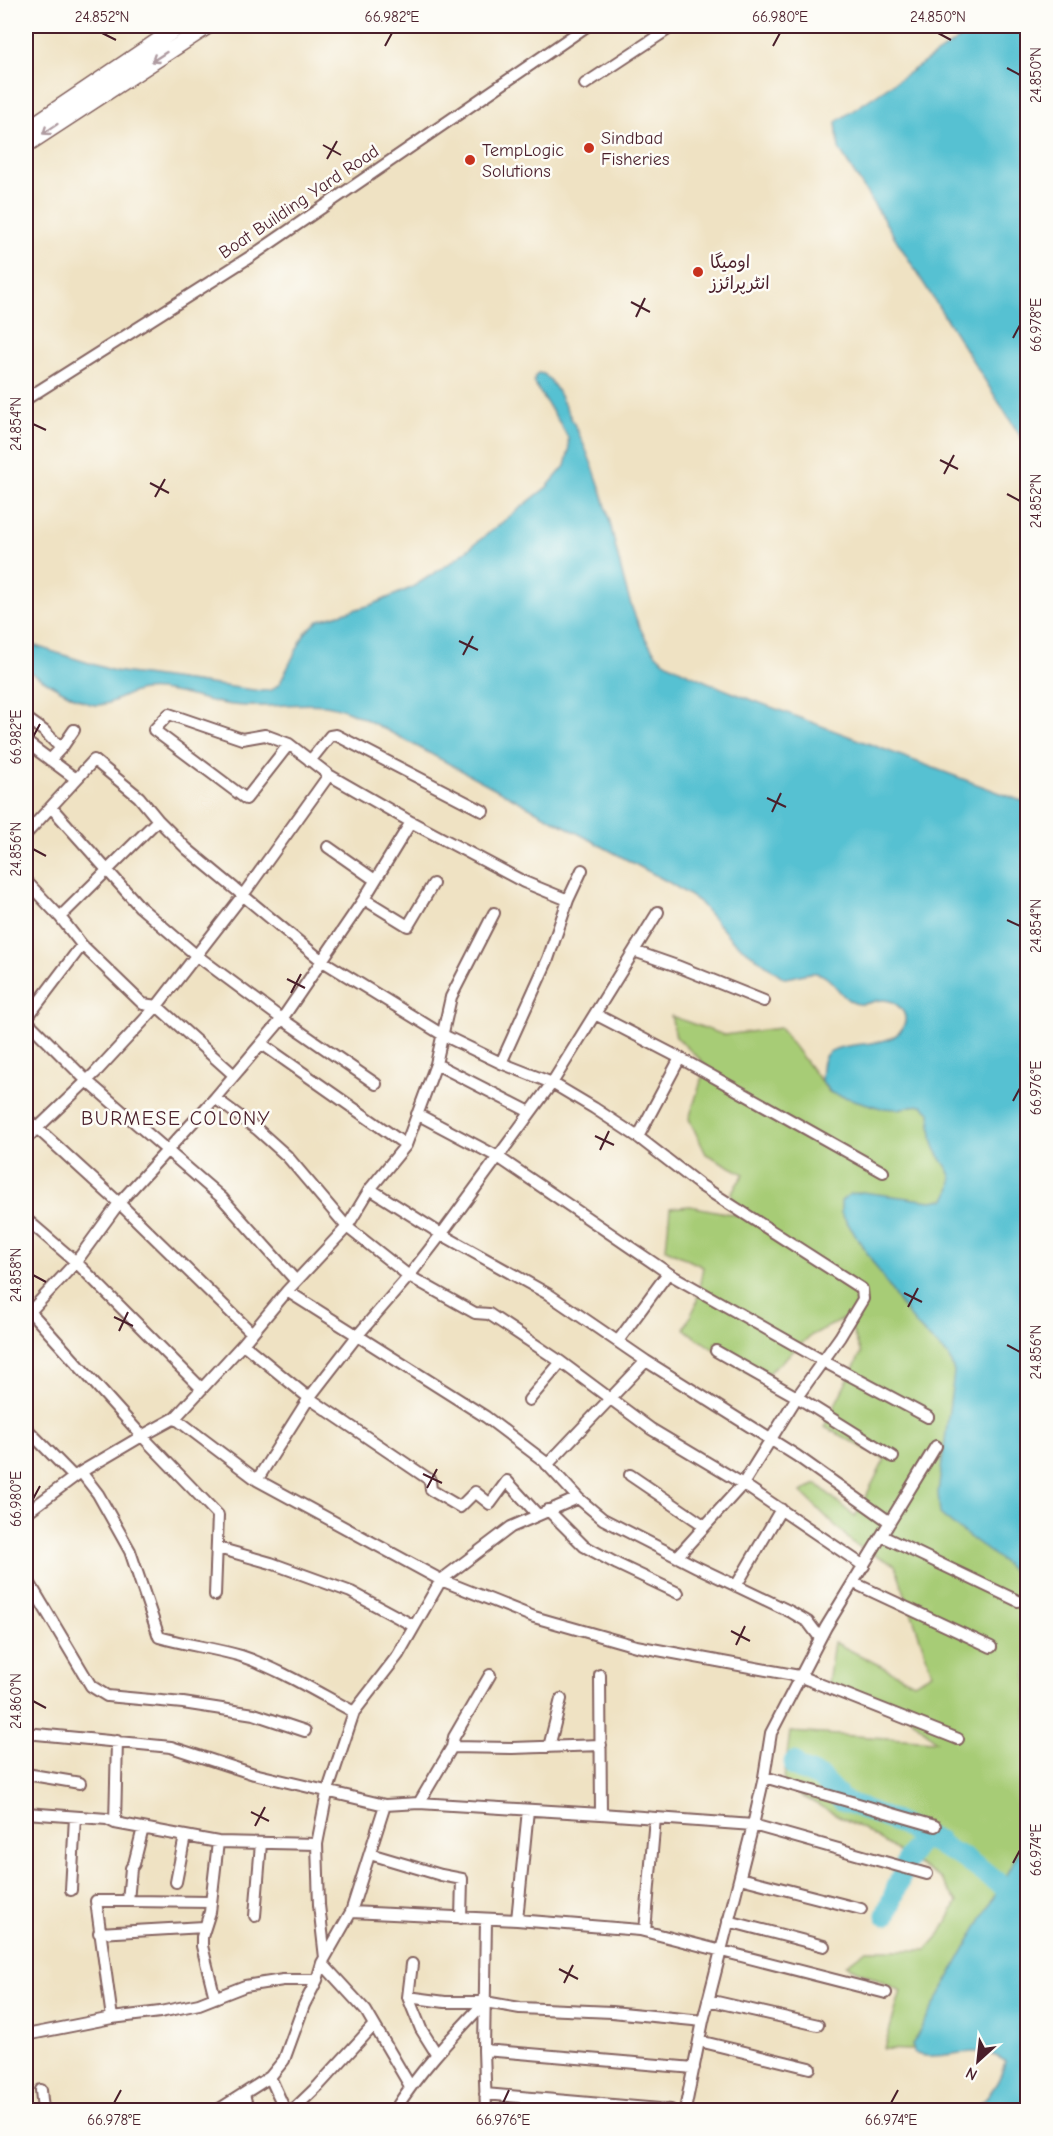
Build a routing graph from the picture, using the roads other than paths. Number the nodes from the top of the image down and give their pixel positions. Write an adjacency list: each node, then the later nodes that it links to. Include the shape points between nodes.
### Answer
1 (180, 26): 6 (street)
2 (208, 26): 6 (street, one-way to 6)
3 (586, 26): 9 (street, Boat Building Yard Road, via 253,255)
4 (673, 26): 5 (street)
5 (585, 84)
6 (70, 108): 7 (street); 8 (street, one-way to 8)
7 (26, 130)
8 (26, 146)
9 (26, 399)
10 (26, 718): 14 (street)
11 (74, 730): 14 (street)
12 (26, 742): 15 (street)
13 (290, 744): 13 (street, via 265,735 242,739 169,714 154,730 246,799); 16 (street)
14 (61, 748): 15 (street)
15 (50, 760): 18 (street)
16 (310, 761): 17 (street); 20 (street, via 330,736 336,735)
17 (329, 776): 22 (street); 30 (street)
18 (76, 779): 19 (street); 21 (street, via 94,760 139,797)
19 (51, 807): 23 (street); 25 (street)
20 (483, 811)
21 (158, 820): 25 (street); 30 (street)
22 (411, 822): 27 (street); 32 (street, via 524,882)
23 (26, 834)
24 (328, 847): 27 (street)
25 (107, 870): 35 (street); 38 (street, via 140,906)
26 (582, 870): 32 (street)
27 (375, 880): 31 (street)
28 (26, 881): 35 (street)
29 (433, 884): 31 (street, via 408,926)
30 (243, 895): 38 (street); 39 (street)
31 (364, 899): 39 (street)
32 (568, 900): 48 (street, via 548,959)
33 (658, 912): 37 (street)
34 (494, 913): 45 (street, via 451,997)
35 (60, 917): 36 (street)
36 (82, 945): 41 (street, via 143,1004); 43 (street)
37 (633, 951): 40 (street); 42 (street)
38 (196, 954): 41 (street); 44 (street)
39 (321, 960): 44 (street); 45 (street)
40 (764, 1001)
41 (156, 1006): 50 (street); 51 (street)
42 (595, 1014): 47 (street); 52 (street)
43 (26, 1019): 51 (street)
44 (282, 1019): 46 (street); 53 (street)
45 (443, 1035): 48 (street); 49 (street)
46 (262, 1044): 50 (street); 61 (street)
47 (680, 1058): 59 (street); 64 (street)
48 (501, 1062): 52 (street)
49 (436, 1064): 55 (street); 56 (street)
50 (234, 1075): 54 (street)
51 (86, 1080): 58 (street); 62 (street)
52 (552, 1083): 55 (street); 59 (street)
53 (376, 1084)
54 (215, 1098): 62 (street); 68 (street, via 287,1156)
55 (530, 1112): 63 (street)
56 (417, 1114): 61 (street); 63 (street)
57 (26, 1118): 58 (street)
58 (37, 1128): 60 (street); 66 (street)
59 (638, 1137): 82 (street, via 700,1185 862,1289 863,1299)
60 (26, 1139)
61 (406, 1145): 65 (street)
62 (166, 1150): 66 (street); 73 (street, via 222,1198)
63 (498, 1157): 69 (street); 71 (street)
64 (883, 1172)
65 (370, 1189): 68 (street); 69 (street)
66 (119, 1203): 70 (street); 76 (street)
67 (26, 1219): 70 (street)
68 (347, 1227): 72 (street); 73 (street)
69 (441, 1234): 72 (street); 78 (street, via 548,1294)
70 (76, 1262): 75 (street); 84 (street)
71 (668, 1273): 78 (street); 82 (street)
72 (409, 1276): 77 (street); 83 (street, via 475,1313 489,1314)
73 (296, 1281): 74 (street)
74 (287, 1291): 76 (street); 77 (street)
75 (27, 1311): 92 (street)
76 (252, 1333): 79 (street)
77 (357, 1336): 86 (street); 96 (street, via 486,1417)
78 (618, 1341): 81 (street)
79 (243, 1344): 84 (street); 86 (street)
80 (716, 1350): 85 (street)
81 (646, 1361): 87 (street); 93 (street)
82 (823, 1361): 85 (street); 89 (street)
83 (561, 1362): 87 (street); 88 (street)
84 (202, 1389): 90 (street)
85 (797, 1397): 93 (street); 95 (street)
86 (309, 1398): 99 (street); 103 (street, via 430,1480 430,1490 460,1507 475,1492 490,1504 507,1481)
87 (610, 1399): 96 (street); 100 (street, via 651,1429)
88 (529, 1400)
89 (928, 1417)
90 (175, 1418): 92 (street); 99 (street)
91 (26, 1428): 97 (street)
92 (142, 1436): 97 (street); 108 (street, via 218,1515)
93 (772, 1440): 100 (street); 105 (street)
94 (936, 1446): 105 (street)
95 (893, 1457)
96 (548, 1465): 101 (street)
97 (78, 1475): 104 (street); 125 (street, via 98,1494 130,1551 159,1637 241,1656)
98 (630, 1475): 106 (street)
99 (257, 1480): 112 (street)
100 (743, 1484): 102 (street); 106 (street)
101 (578, 1498): 103 (street); 109 (street, via 603,1520)
102 (781, 1509): 110 (street); 114 (street)
103 (542, 1512): 112 (street, via 511,1527); 115 (street, via 584,1546)
104 (26, 1513)
105 (890, 1521): 107 (street)
106 (705, 1526): 109 (street)
107 (882, 1536): 110 (street); 117 (street)
108 (218, 1548): 116 (street); 118 (street, via 351,1592)
109 (677, 1557): 114 (street)
110 (864, 1566): 113 (street)
111 (26, 1577): 126 (street, via 91,1686 107,1696 254,1714)
112 (441, 1580): 118 (street); 123 (street, via 534,1617 636,1646)
113 (854, 1583): 119 (street); 120 (street)
114 (736, 1586): 119 (street, via 808,1622)
115 (678, 1593)
116 (215, 1595)
117 (1018, 1601)
118 (414, 1626): 125 (street, via 398,1655)
119 (820, 1638): 123 (street)
120 (991, 1647)
121 (490, 1675): 131 (street)
122 (600, 1675): 130 (street)
123 (799, 1676): 128 (street); 134 (street, via 771,1733)
124 (561, 1699): 132 (street)
125 (354, 1712): 136 (street)
126 (305, 1731)
127 (26, 1733): 129 (street)
128 (958, 1739)
129 (117, 1740): 136 (street, via 171,1747); 144 (street)
130 (601, 1745): 132 (street); 141 (street)
131 (452, 1747): 132 (street); 137 (street)
132 (549, 1747)
133 (26, 1774): 135 (street)
134 (764, 1777): 145 (street); 146 (street)
135 (80, 1783)
136 (327, 1793): 138 (street); 151 (street)
137 (419, 1803): 138 (street); 139 (street)
138 (385, 1805): 152 (street)
139 (528, 1810): 141 (street); 164 (street)
140 (26, 1813): 142 (street)
141 (601, 1814): 143 (street)
142 (75, 1817): 144 (street); 156 (street)
143 (655, 1818): 145 (street); 167 (street)
144 (115, 1823): 147 (street)
145 (753, 1825): 153 (street); 154 (street)
146 (935, 1826)
147 (143, 1828): 148 (street); 157 (street, via 131,1868)
148 (185, 1836): 149 (street); 155 (street)
149 (218, 1842): 150 (street); 158 (street)
150 (261, 1843): 151 (street); 161 (street)
151 (317, 1844): 171 (street)
152 (370, 1854): 160 (street); 162 (street, via 462,1879)
153 (927, 1874)
154 (740, 1878): 159 (street); 165 (street)
155 (176, 1882)
156 (71, 1890)
157 (128, 1901): 158 (street); 168 (street, via 96,1901)
158 (211, 1902): 166 (street)
159 (861, 1909)
160 (351, 1912): 162 (street); 171 (street)
161 (255, 1916)
162 (461, 1918): 163 (street)
163 (486, 1919): 164 (street); 178 (street)
164 (517, 1920): 167 (street)
165 (728, 1921): 169 (street); 170 (street)
166 (204, 1927): 168 (street); 176 (street, via 202,1946)
167 (645, 1931): 170 (street)
168 (99, 1933): 179 (street)
169 (824, 1946)
170 (721, 1951): 174 (street); 177 (street)
171 (324, 1961): 173 (street); 181 (street)
172 (412, 1964): 175 (street)
173 (317, 1980): 176 (street, via 245,1986); 189 (street, via 284,2060)
174 (886, 1993)
175 (408, 1997): 178 (street); 186 (street)
176 (215, 1998): 179 (street, via 160,2012)
177 (708, 2000): 180 (street); 182 (street)
178 (485, 2002): 180 (street); 185 (street); 186 (street)
179 (112, 2018): 183 (street)
180 (703, 2021): 184 (street)
181 (374, 2025): 190 (street); 198 (street)
182 (818, 2025)
183 (26, 2035)
184 (699, 2042): 187 (street); 188 (street)
185 (484, 2050): 187 (street); 193 (street)
186 (436, 2054): 190 (street)
187 (694, 2068): 202 (street)
188 (810, 2068)
189 (270, 2077): 192 (street); 197 (street)
190 (411, 2085): 199 (street)
191 (41, 2090): 194 (street)
192 (244, 2094): 195 (street); 196 (street)
193 (485, 2094): 200 (street); 201 (street)
194 (43, 2110)
195 (218, 2110)
196 (248, 2110)
197 (285, 2110)
198 (293, 2110)
199 (395, 2110)
200 (486, 2110)
201 (671, 2110)
202 (685, 2110)

